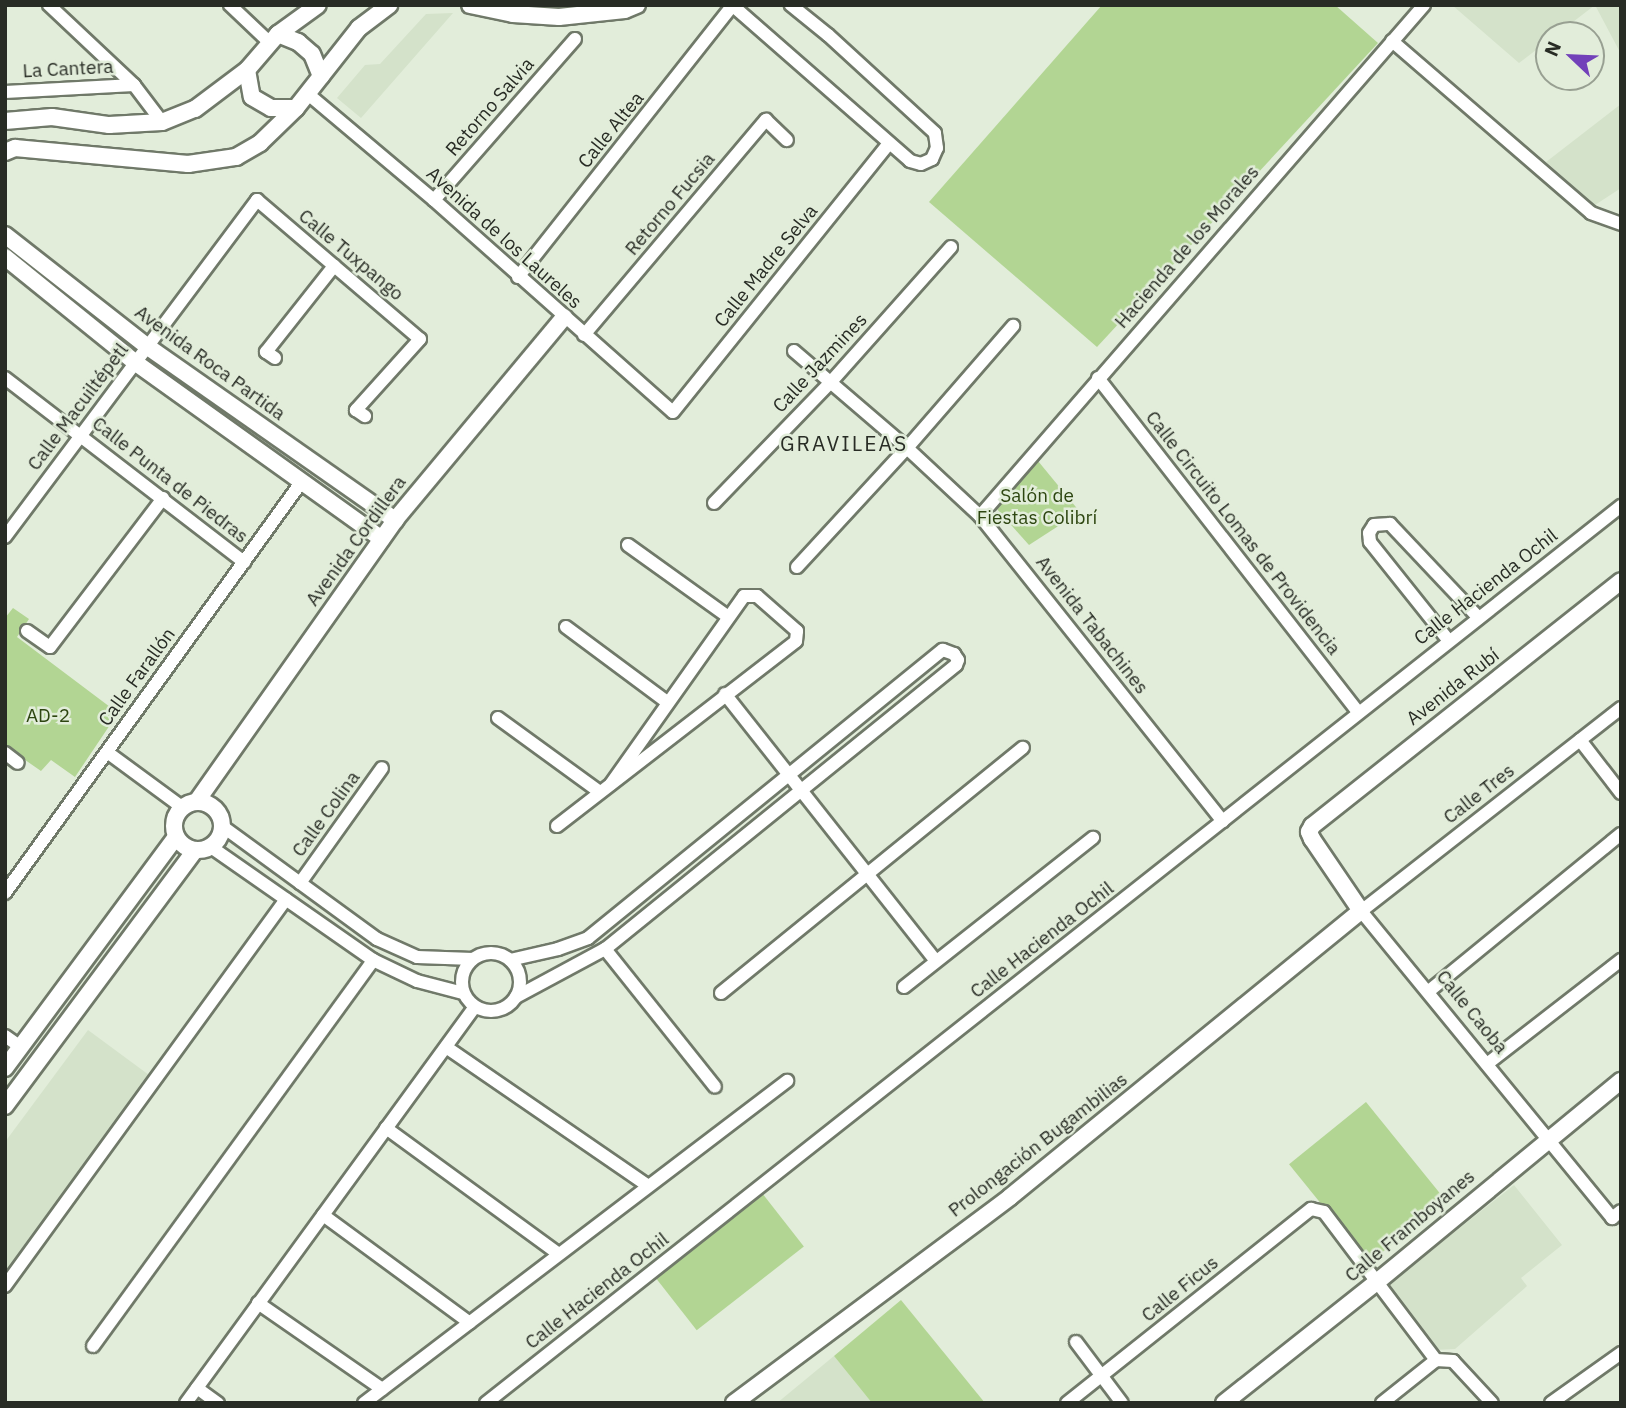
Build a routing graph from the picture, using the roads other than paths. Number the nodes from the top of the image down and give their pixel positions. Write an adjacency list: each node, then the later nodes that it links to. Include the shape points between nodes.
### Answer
1 (49, 5): 15 (street, La Cantera)
2 (230, 5): 10 (street)
3 (389, 5): 14 (street, via 359,28)
4 (470, 5): 5 (street, via 559,17)
5 (637, 5)
6 (791, 5): 22 (street, via 935,133 937,148 932,159 920,164)
7 (1424, 5): 12 (street, Hacienda de los Morales)
8 (313, 6): 10 (street)
9 (733, 6): 22 (street); 31 (street, Calle Altea)
10 (274, 38): 13 (street); 14 (street, via 298,42 312,54)
11 (575, 38): 25 (street, Retorno Salvia)
12 (1392, 41): 26 (street, via 1591,213); 40 (street, Hacienda de los Morales)
13 (247, 70): 18 (street, via 252,97 271,108); 20 (street, via 195,109)
14 (321, 76): 17 (street)
15 (134, 85): 16 (street, La Cantera); 20 (street, La Cantera)
16 (5, 92)
17 (308, 94): 18 (street); 25 (street, Avenida de los Laureles)
18 (296, 108): 23 (street, via 260,142 236,157 188,164 15,148)
19 (5, 121): 20 (street, via 52,117 109,125)
20 (162, 122)
21 (787, 140): 34 (street, Retorno Fucsia, via 766,120)
22 (889, 143): 42 (street, Calle Madre Selva)
23 (5, 152)
24 (257, 200): 30 (street, Calle Tuxpango); 35 (street, Calle Macuiltépetl)
25 (434, 200): 31 (street, Avenida de los Laureles)
26 (1621, 223)
27 (5, 235): 35 (street, Avenida Roca Partida)
28 (951, 247): 41 (street, Calle Jazmines)
29 (5, 257): 38 (street)
30 (334, 266): 37 (street, via 266,352); 43 (street, Calle Tuxpango, via 420,339 356,410)
31 (518, 277): 32 (street, Avenida de los Laureles)
32 (564, 317): 34 (street, Avenida de los Laureles); 51 (street, Avenida Cordillera)
33 (1013, 326): 45 (street)
34 (584, 335): 42 (street, Avenida de los Laureles)
35 (148, 347): 38 (street, Calle Macuiltépetl); 51 (street, Avenida Roca Partida)
36 (794, 351): 41 (street, Avenida Tabachines)
37 (275, 358)
38 (136, 363): 44 (street, Calle Macuiltépetl); 46 (street)
39 (5, 378): 44 (street, Calle Punta de Piedras)
40 (1098, 378): 50 (street, Hacienda de los Morales); 66 (street, Calle Circuito Lomas de Providencia)
41 (830, 383): 45 (street, Avenida Tabachines); 48 (street, Calle Jazmines)
42 (673, 412)
43 (365, 416)
44 (80, 435): 47 (street, Calle Punta de Piedras); 52 (street, Calle Macuiltépetl)
45 (907, 447): 50 (street, Avenida Tabachines); 56 (street)
46 (300, 484): 53 (street); 55 (street, Calle Farallón)
47 (163, 498): 55 (street, Calle Punta de Piedras); 61 (street, via 50,647)
48 (714, 503)
49 (1621, 506): 59 (street, Calle Hacienda Ochil)
50 (980, 516): 79 (street, Avenida Tabachines)
51 (395, 520): 53 (street, Avenida Cordillera)
52 (5, 537)
53 (382, 539): 78 (street, Avenida Cordillera)
54 (628, 545): 58 (street)
55 (244, 562): 70 (street, Calle Farallón)
56 (797, 567)
57 (1621, 581): 82 (street, Avenida Rubí)
58 (727, 616): 63 (street, via 751,594 798,636); 64 (street)
59 (1479, 618): 62 (street, Calle Hacienda Ochil); 62 (street, via 1390,524 1374,525 1370,542)
60 (566, 627): 64 (street)
61 (27, 631)
62 (1450, 641): 66 (street, Calle Hacienda Ochil)
63 (725, 694): 74 (street); 75 (street)
64 (667, 702): 75 (street)
65 (1621, 708): 68 (street, Calle Tres)
66 (1358, 712): 79 (street, Calle Hacienda Ochil)
67 (498, 718): 75 (street)
68 (1580, 740): 77 (street); 94 (street, Calle Tres)
69 (1023, 748): 87 (street)
70 (107, 752): 78 (street); 89 (street, Calle Farallón)
71 (5, 753): 72 (street)
72 (18, 763)
73 (382, 768): 88 (street, Calle Colina)
74 (790, 774): 76 (street); 76 (street, via 943,650 954,654 956,664); 90 (street)
75 (605, 788): 81 (street)
76 (802, 789): 87 (street); 92 (street)
77 (1621, 793)
78 (189, 804): 80 (street, via 205,802 218,811); 84 (street, via 174,821)
79 (1223, 821): 137 (street, Calle Hacienda Ochil)
80 (222, 826): 86 (street, via 221,834); 88 (street)
81 (557, 826)
82 (1312, 826): 94 (street, Calle Caoba, via 1312,839)
83 (1621, 834): 103 (street)
84 (176, 837): 86 (street, via 181,843); 109 (street)
85 (1093, 838): 101 (street)
86 (203, 848): 91 (street); 116 (street)
87 (869, 873): 101 (street); 105 (street)
88 (300, 883): 93 (street)
89 (5, 893)
90 (641, 895): 92 (street); 99 (street, via 588,938)
91 (286, 899): 95 (street); 124 (street)
92 (654, 910): 96 (street)
93 (339, 911): 95 (street); 97 (street, via 377,939 417,957)
94 (1361, 911): 103 (street, Calle Caoba); 138 (street, Prolongación Bugambilias, via 1010,1197)
95 (326, 927): 98 (street)
96 (605, 949): 106 (street); 115 (street)
97 (473, 959): 99 (street, via 492,953); 104 (street, via 462,975)
98 (373, 960): 104 (street, via 417,981); 128 (street)
99 (510, 960): 106 (street, via 520,978)
100 (1621, 960): 111 (street)
101 (936, 961): 102 (street)
102 (904, 987)
103 (1429, 991): 111 (street, Calle Caoba)
104 (463, 993): 107 (street)
105 (721, 993)
106 (516, 997): 107 (street, via 502,1010)
107 (475, 1007): 110 (street)
108 (5, 1036): 109 (street)
109 (21, 1047): 112 (street)
110 (446, 1047): 117 (street); 119 (street)
111 (1486, 1064): 118 (street, Calle Caoba)
112 (5, 1068)
113 (786, 1081): 119 (street)
114 (1621, 1081): 118 (street, Calle Framboyanes)
115 (715, 1087)
116 (5, 1106)
117 (386, 1128): 120 (street); 122 (street)
118 (1547, 1138): 121 (street, Calle Caoba); 123 (street, Calle Framboyanes)
119 (648, 1186): 122 (street)
120 (323, 1215): 125 (street); 126 (street)
121 (1617, 1215)
122 (559, 1254): 126 (street)
123 (1378, 1281): 130 (street); 131 (street, Calle Ficus, via 1318,1208 1311,1209); 141 (street, Calle Framboyanes)
124 (5, 1286)
125 (258, 1304): 132 (street); 133 (street)
126 (470, 1323): 133 (street)
127 (1076, 1342): 131 (street)
128 (93, 1346)
129 (1621, 1353): 144 (street)
130 (1436, 1360): 142 (street); 143 (street, via 1453,1361)
131 (1101, 1377): 139 (street, Calle Ficus); 140 (street)
132 (197, 1388): 134 (street); 135 (street)
133 (382, 1389): 136 (street)
134 (186, 1403)
135 (218, 1403)
136 (364, 1403)
137 (486, 1403)
138 (734, 1403)
139 (1067, 1403)
140 (1122, 1403)
141 (1224, 1403)
142 (1382, 1403)
143 (1492, 1403)
144 (1551, 1403)

